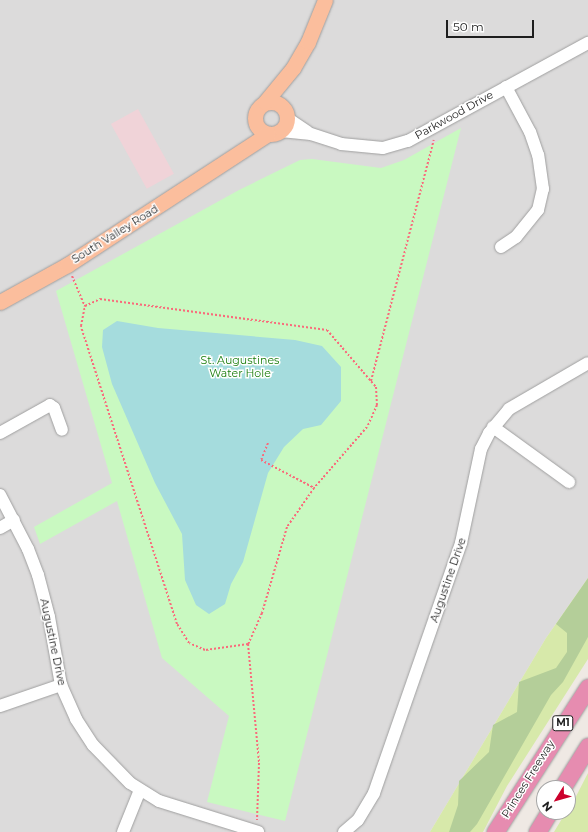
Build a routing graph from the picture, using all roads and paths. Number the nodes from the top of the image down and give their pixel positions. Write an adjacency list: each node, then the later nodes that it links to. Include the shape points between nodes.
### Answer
1 (325, 0): 3 (main road, South Valley Road, via 308,42)
2 (588, 43): 4 (street, Parkwood Drive)
3 (293, 68): 5 (main road, South Valley Road); 6 (main road, South Valley Road, via 285,90)
4 (506, 87): 7 (street, Parkwood Drive); 12 (street, via 530,132 538,155 543,189 538,210 516,237)
5 (265, 102): 6 (main road, via 276,102); 8 (main road, South Valley Road, via 256,110)
6 (286, 114): 9 (main road, South Valley Road); 10 (street, Parkwood Drive)
7 (439, 124): 10 (street, Parkwood Drive, via 408,140 382,148 341,144); 17 (path)
8 (255, 125): 9 (main road, via 261,131); 11 (main road, South Valley Road, via 246,142)
9 (274, 133): 10 (street, Parkwood Drive); 11 (main road, South Valley Road)
10 (311, 134)
11 (228, 163): 13 (main road, South Valley Road)
12 (501, 247)
13 (67, 265): 14 (main road, South Valley Road); 15 (path)
14 (0, 302)
15 (85, 306): 17 (path, via 100,299 327,330); 27 (path, via 81,326 177,624 189,643 205,650)
16 (588, 363): 18 (street, Augustine Drive, via 542,387 509,409)
17 (371, 381): 23 (path, via 376,387 377,405 367,427)
18 (493, 427): 22 (street); 37 (street, Augustine Drive, via 481,449 461,543 374,793 358,820)
19 (62, 430): 20 (street, via 54,408 50,406)
20 (0, 433)
21 (268, 444): 23 (path, via 261,460)
22 (569, 482)
23 (314, 488): 27 (path, via 287,527 262,613)
24 (0, 495): 25 (street, Augustine Drive)
25 (14, 520): 26 (street); 28 (street, Augustine Drive, via 38,575 49,616)
26 (0, 528)
27 (248, 644): 36 (path, via 259,763)
28 (61, 685): 30 (street); 33 (street, Augustine Drive, via 76,719 93,745 111,766)
29 (588, 687): 38 (highway, Princes Freeway / M1)
30 (0, 706)
31 (588, 746): 32 (highway)
32 (567, 780)
33 (140, 790): 35 (street); 36 (street, Augustine Drive, via 159,801)
34 (544, 820): 39 (highway)
35 (123, 832)
36 (256, 832)
37 (344, 832)
38 (495, 832)
39 (537, 832)

